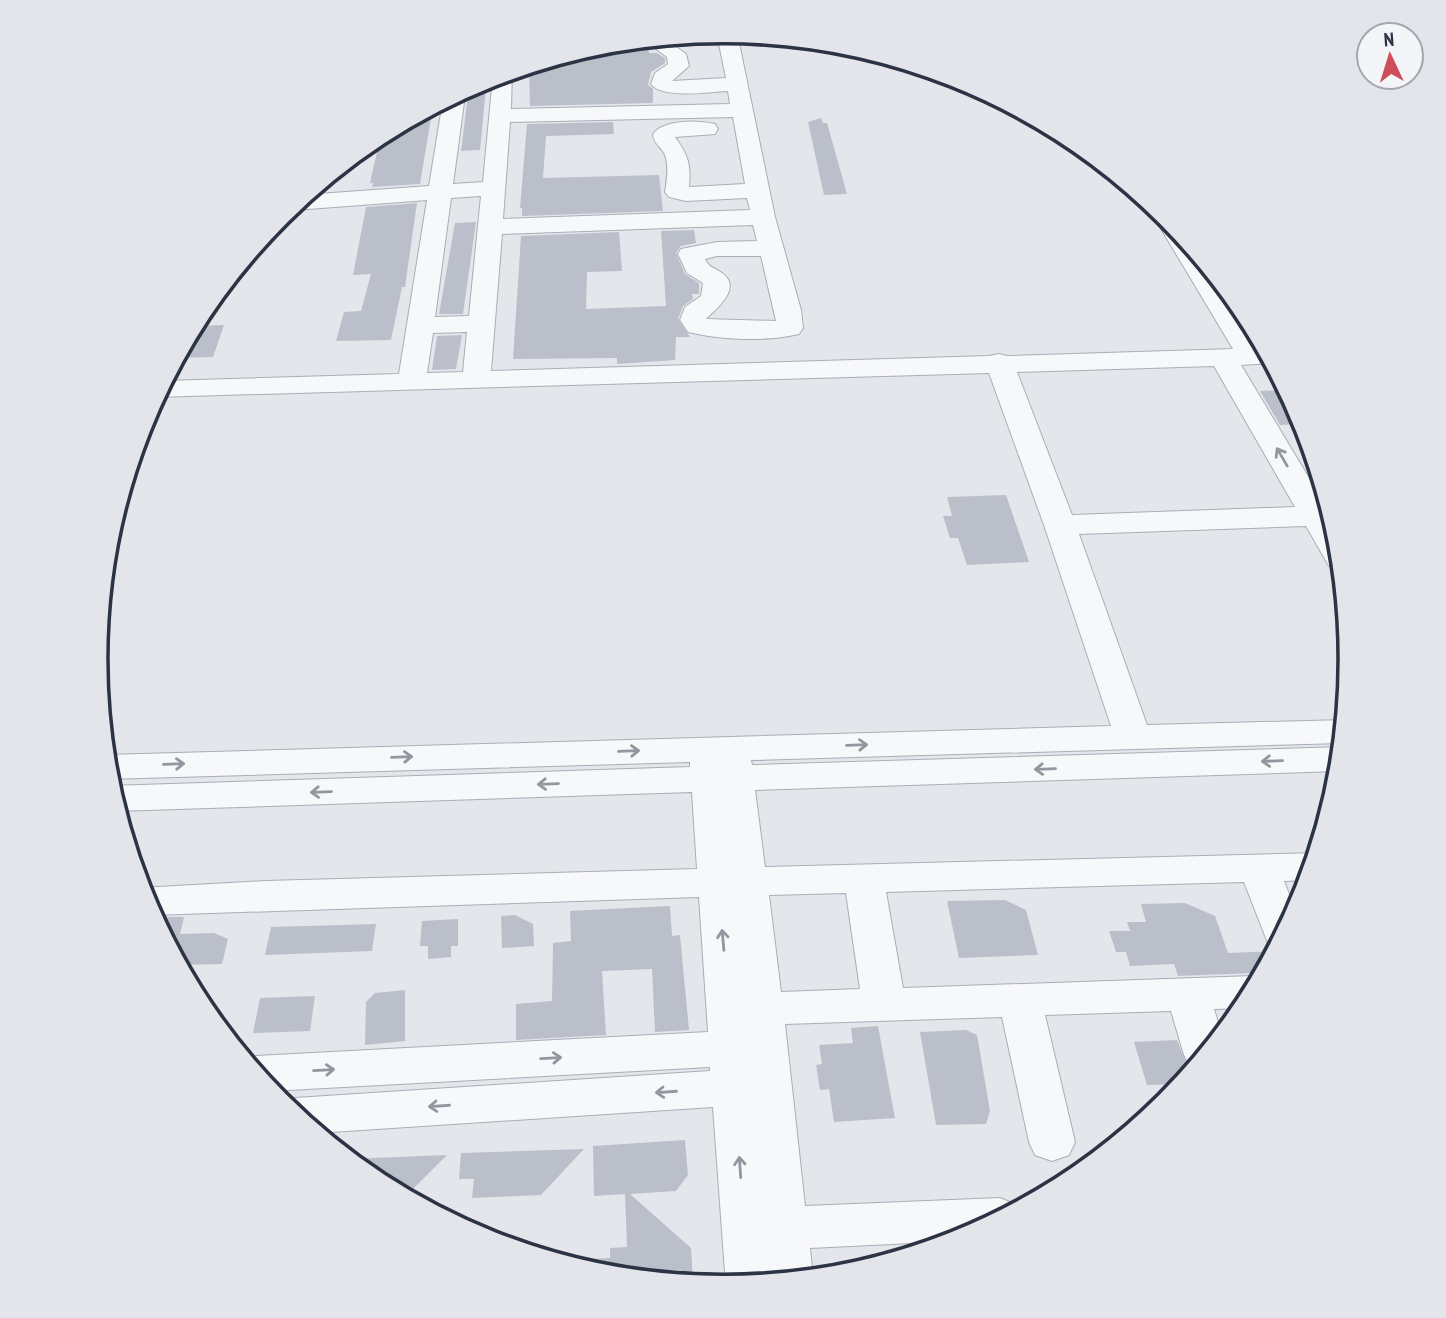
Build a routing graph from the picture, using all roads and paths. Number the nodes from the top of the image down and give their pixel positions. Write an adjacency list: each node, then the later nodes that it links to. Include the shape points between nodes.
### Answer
1 (729, 44): 3 (lane)
2 (665, 47): 3 (lane, via 676,54 679,66 662,77 662,85)
3 (738, 84): 7 (lane)
4 (503, 85): 6 (lane)
5 (452, 106): 10 (lane)
6 (501, 116): 7 (lane); 8 (lane)
7 (744, 119): 9 (lane); 9 (lane, via 669,131 663,137 675,150 680,175 677,192)
8 (493, 188): 10 (lane); 13 (lane)
9 (758, 190): 12 (lane)
10 (440, 192): 11 (lane); 16 (lane)
11 (311, 202)
12 (763, 217): 13 (lane); 14 (lane)
13 (490, 226): 16 (lane)
14 (769, 248): 19 (lane); 19 (lane, via 690,254 696,268 716,280 717,290 714,300 694,313 693,320 707,328)
15 (1190, 259): 20 (lane)
16 (456, 282): 17 (lane); 18 (lane)
17 (480, 323): 18 (lane); 23 (lane)
18 (421, 326): 24 (lane)
19 (790, 328): 22 (lane)
20 (1248, 356): 21 (lane); 26 (lane, one-way to 20)
21 (999, 362): 22 (lane); 27 (lane)
22 (798, 370): 23 (lane)
23 (476, 381): 24 (lane)
24 (412, 382): 25 (lane)
25 (170, 390)
26 (1316, 516): 27 (lane); 28 (lane)
27 (1060, 524): 30 (lane)
28 (1324, 529)
29 (1334, 731): 30 (lane)
30 (1133, 737): 32 (lane, one-way to 30)
31 (1329, 759): 32 (lane, one-way to 32)
32 (721, 764): 33 (lane, one-way to 32); 34 (lane, one-way to 34); 38 (lane)
33 (118, 767)
34 (124, 797)
35 (1302, 866): 36 (lane)
36 (1259, 868): 37 (lane); 40 (lane)
37 (864, 879): 38 (lane); 44 (lane)
38 (733, 882): 39 (lane); 46 (lane)
39 (158, 900)
40 (1279, 921)
41 (1240, 992): 42 (lane)
42 (1188, 994): 43 (lane); 45 (lane)
43 (1020, 1000): 44 (lane); 49 (lane)
44 (884, 1005): 46 (lane)
45 (1203, 1044)
46 (752, 1055): 47 (lane, one-way to 46); 48 (lane, one-way to 48); 51 (lane)
47 (268, 1074)
48 (309, 1114)
49 (1052, 1142)
50 (974, 1220): 51 (lane)
51 (763, 1229): 52 (lane); 53 (lane)
52 (784, 1271)
53 (753, 1273)

